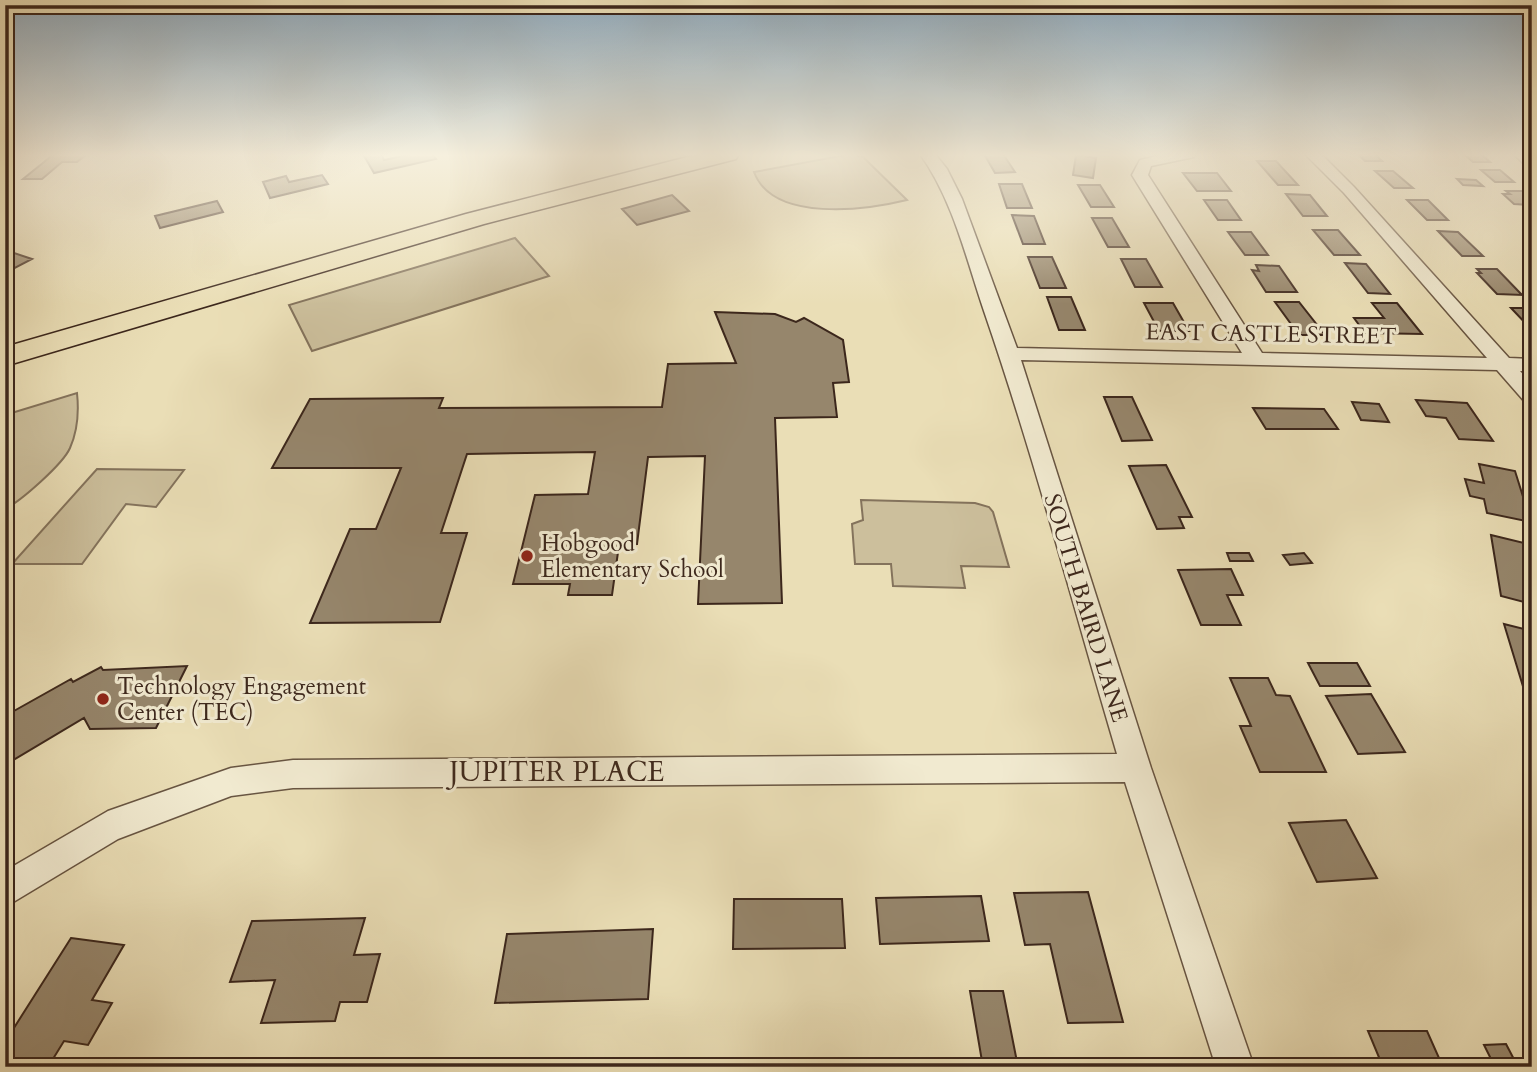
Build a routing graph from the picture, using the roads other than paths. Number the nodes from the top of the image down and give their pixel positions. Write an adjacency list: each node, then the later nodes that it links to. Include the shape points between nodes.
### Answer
1 (475, 204): 6 (main road)
2 (533, 204): 8 (main road)
3 (956, 204): 7 (street, SOUTH BAIRD LANE)
4 (1157, 204): 9 (street)
5 (1361, 204): 10 (street)
6 (5, 336)
7 (1009, 354): 9 (street, EAST CASTLE STREET); 13 (street, SOUTH BAIRD LANE)
8 (5, 357)
9 (1255, 358): 10 (street, EAST CASTLE STREET)
10 (1501, 364): 11 (street, EAST CASTLE STREET); 12 (street)
11 (1532, 365)
12 (1532, 397)
13 (1136, 768): 14 (street, JUPITER PLACE, via 293,774 232,782 108,827); 15 (street, SOUTH BAIRD LANE)
14 (5, 890)
15 (1235, 1067)

